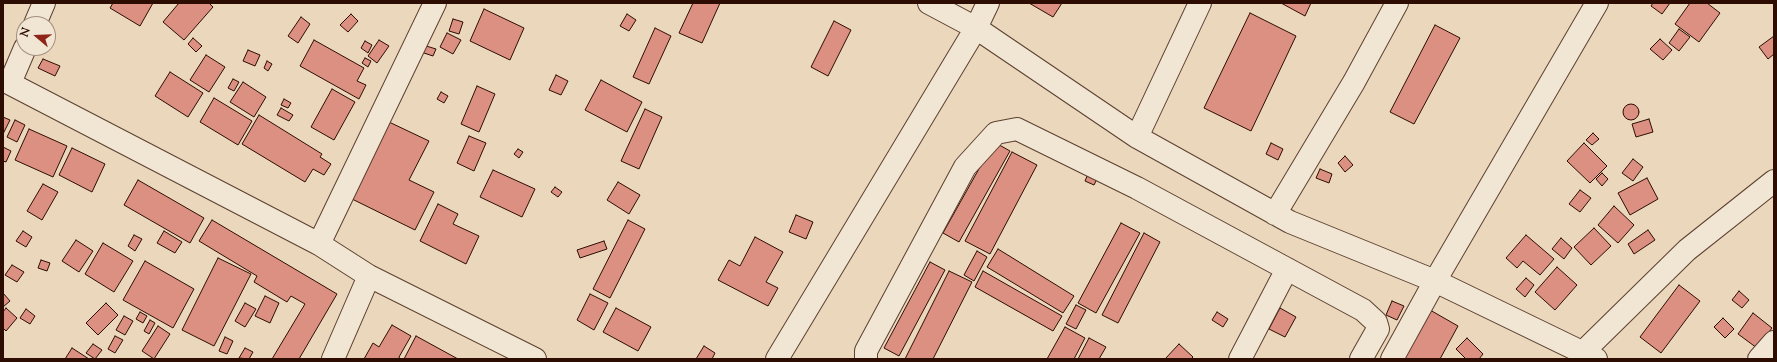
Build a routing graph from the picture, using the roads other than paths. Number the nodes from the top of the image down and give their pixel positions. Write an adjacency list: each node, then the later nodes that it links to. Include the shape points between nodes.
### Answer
1 (44, 3): 8 (street)
2 (434, 3): 15 (street)
3 (929, 3): 9 (street)
4 (988, 3): 9 (street)
5 (1200, 3): 12 (street)
6 (1397, 3): 14 (street, via 1354,82)
7 (1597, 3): 18 (street)
8 (38, 16)
9 (976, 28): 12 (street); 23 (street)
10 (21, 56): 11 (street)
11 (6, 82): 15 (street)
12 (1137, 138): 14 (street)
13 (1774, 181): 20 (street, via 1687,250)
14 (1274, 214): 18 (street)
15 (319, 244): 17 (street)
16 (1287, 269): 24 (street, via 1137,188 1017,129 996,133 965,167 866,351); 25 (street); 26 (street, via 1363,310 1376,322 1378,329)
17 (369, 276): 21 (street); 22 (street)
18 (1435, 281): 20 (street); 27 (street)
19 (1774, 342): 28 (street)
20 (1589, 356)
21 (333, 359)
22 (535, 359)
23 (777, 359)
24 (866, 359)
25 (1240, 359)
26 (1361, 359)
27 (1392, 359)
28 (1759, 359)

